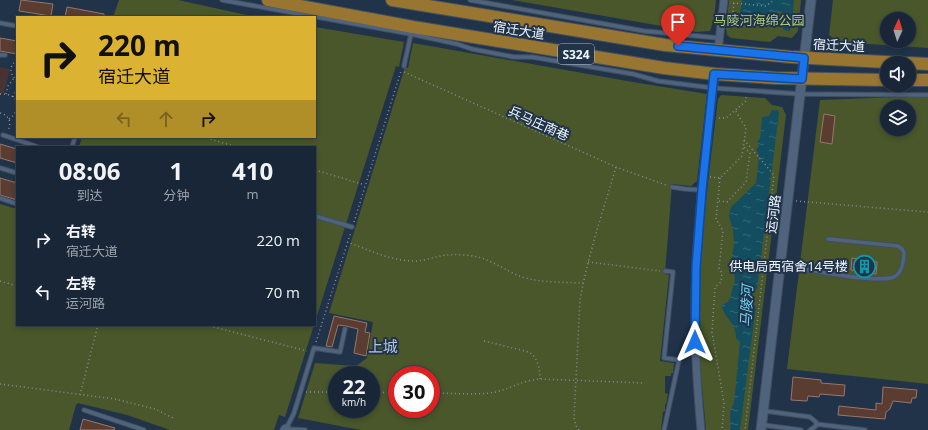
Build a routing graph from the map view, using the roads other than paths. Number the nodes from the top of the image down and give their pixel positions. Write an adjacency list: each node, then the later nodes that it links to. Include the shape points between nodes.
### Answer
1 (222, 0): 7 (lane)
2 (268, 0): 20 (main road, 宿迁大道 / S324, via 421,28)
3 (392, 0): 12 (main road, 宿迁大道 / S324, via 665,45)
4 (470, 0): 12 (lane)
5 (724, 0): 12 (street)
6 (811, 0): 15 (street, 运河路)
7 (311, 16)
8 (316, 17): 11 (lane)
9 (0, 23): 10 (lane)
10 (16, 26)
11 (411, 34): 19 (lane); 25 (lane, via 472,50 514,57 532,57 633,74 658,81)
12 (719, 44): 15 (main road, 宿迁大道 / S324)
13 (0, 54): 14 (lane)
14 (5, 56)
15 (804, 58): 16 (main road, 宿迁大道 / S324); 21 (street, 运河路)
16 (880, 62)
17 (916, 63): 18 (main road)
18 (928, 64)
19 (404, 66)
20 (714, 74): 21 (main road, 宿迁大道 / S324); 25 (street)
21 (802, 79): 22 (main road, 宿迁大道 / S324); 26 (street, 运河路)
22 (880, 80)
23 (916, 80): 24 (main road)
24 (928, 80)
25 (713, 88): 26 (lane); 33 (street)
26 (800, 94): 27 (lane); 39 (street, 运河路)
27 (928, 95)
28 (3, 135): 29 (lane)
29 (35, 146)
30 (0, 168): 31 (lane)
31 (16, 173)
32 (672, 186): 33 (lane)
33 (702, 190): 50 (street, via 696,267 695,350)
34 (0, 198): 35 (lane)
35 (16, 204)
36 (316, 216): 37 (lane)
37 (352, 227)
38 (828, 239): 39 (lane, via 898,246 904,253 900,272 895,277 872,278)
39 (780, 265): 43 (street, 运河路)
40 (665, 272): 49 (lane, via 672,272 664,358 679,360)
41 (345, 329): 47 (lane, via 340,352 313,350 294,413)
42 (84, 410): 46 (lane)
43 (764, 411): 44 (lane, via 810,417); 45 (street, 运河路)
44 (816, 424): 52 (lane); 53 (lane)
45 (762, 428): 51 (lane)
46 (144, 430)
47 (286, 430): 48 (lane)
48 (305, 430)
49 (664, 430)
50 (701, 430)
51 (801, 430)
52 (810, 430)
53 (865, 430)

